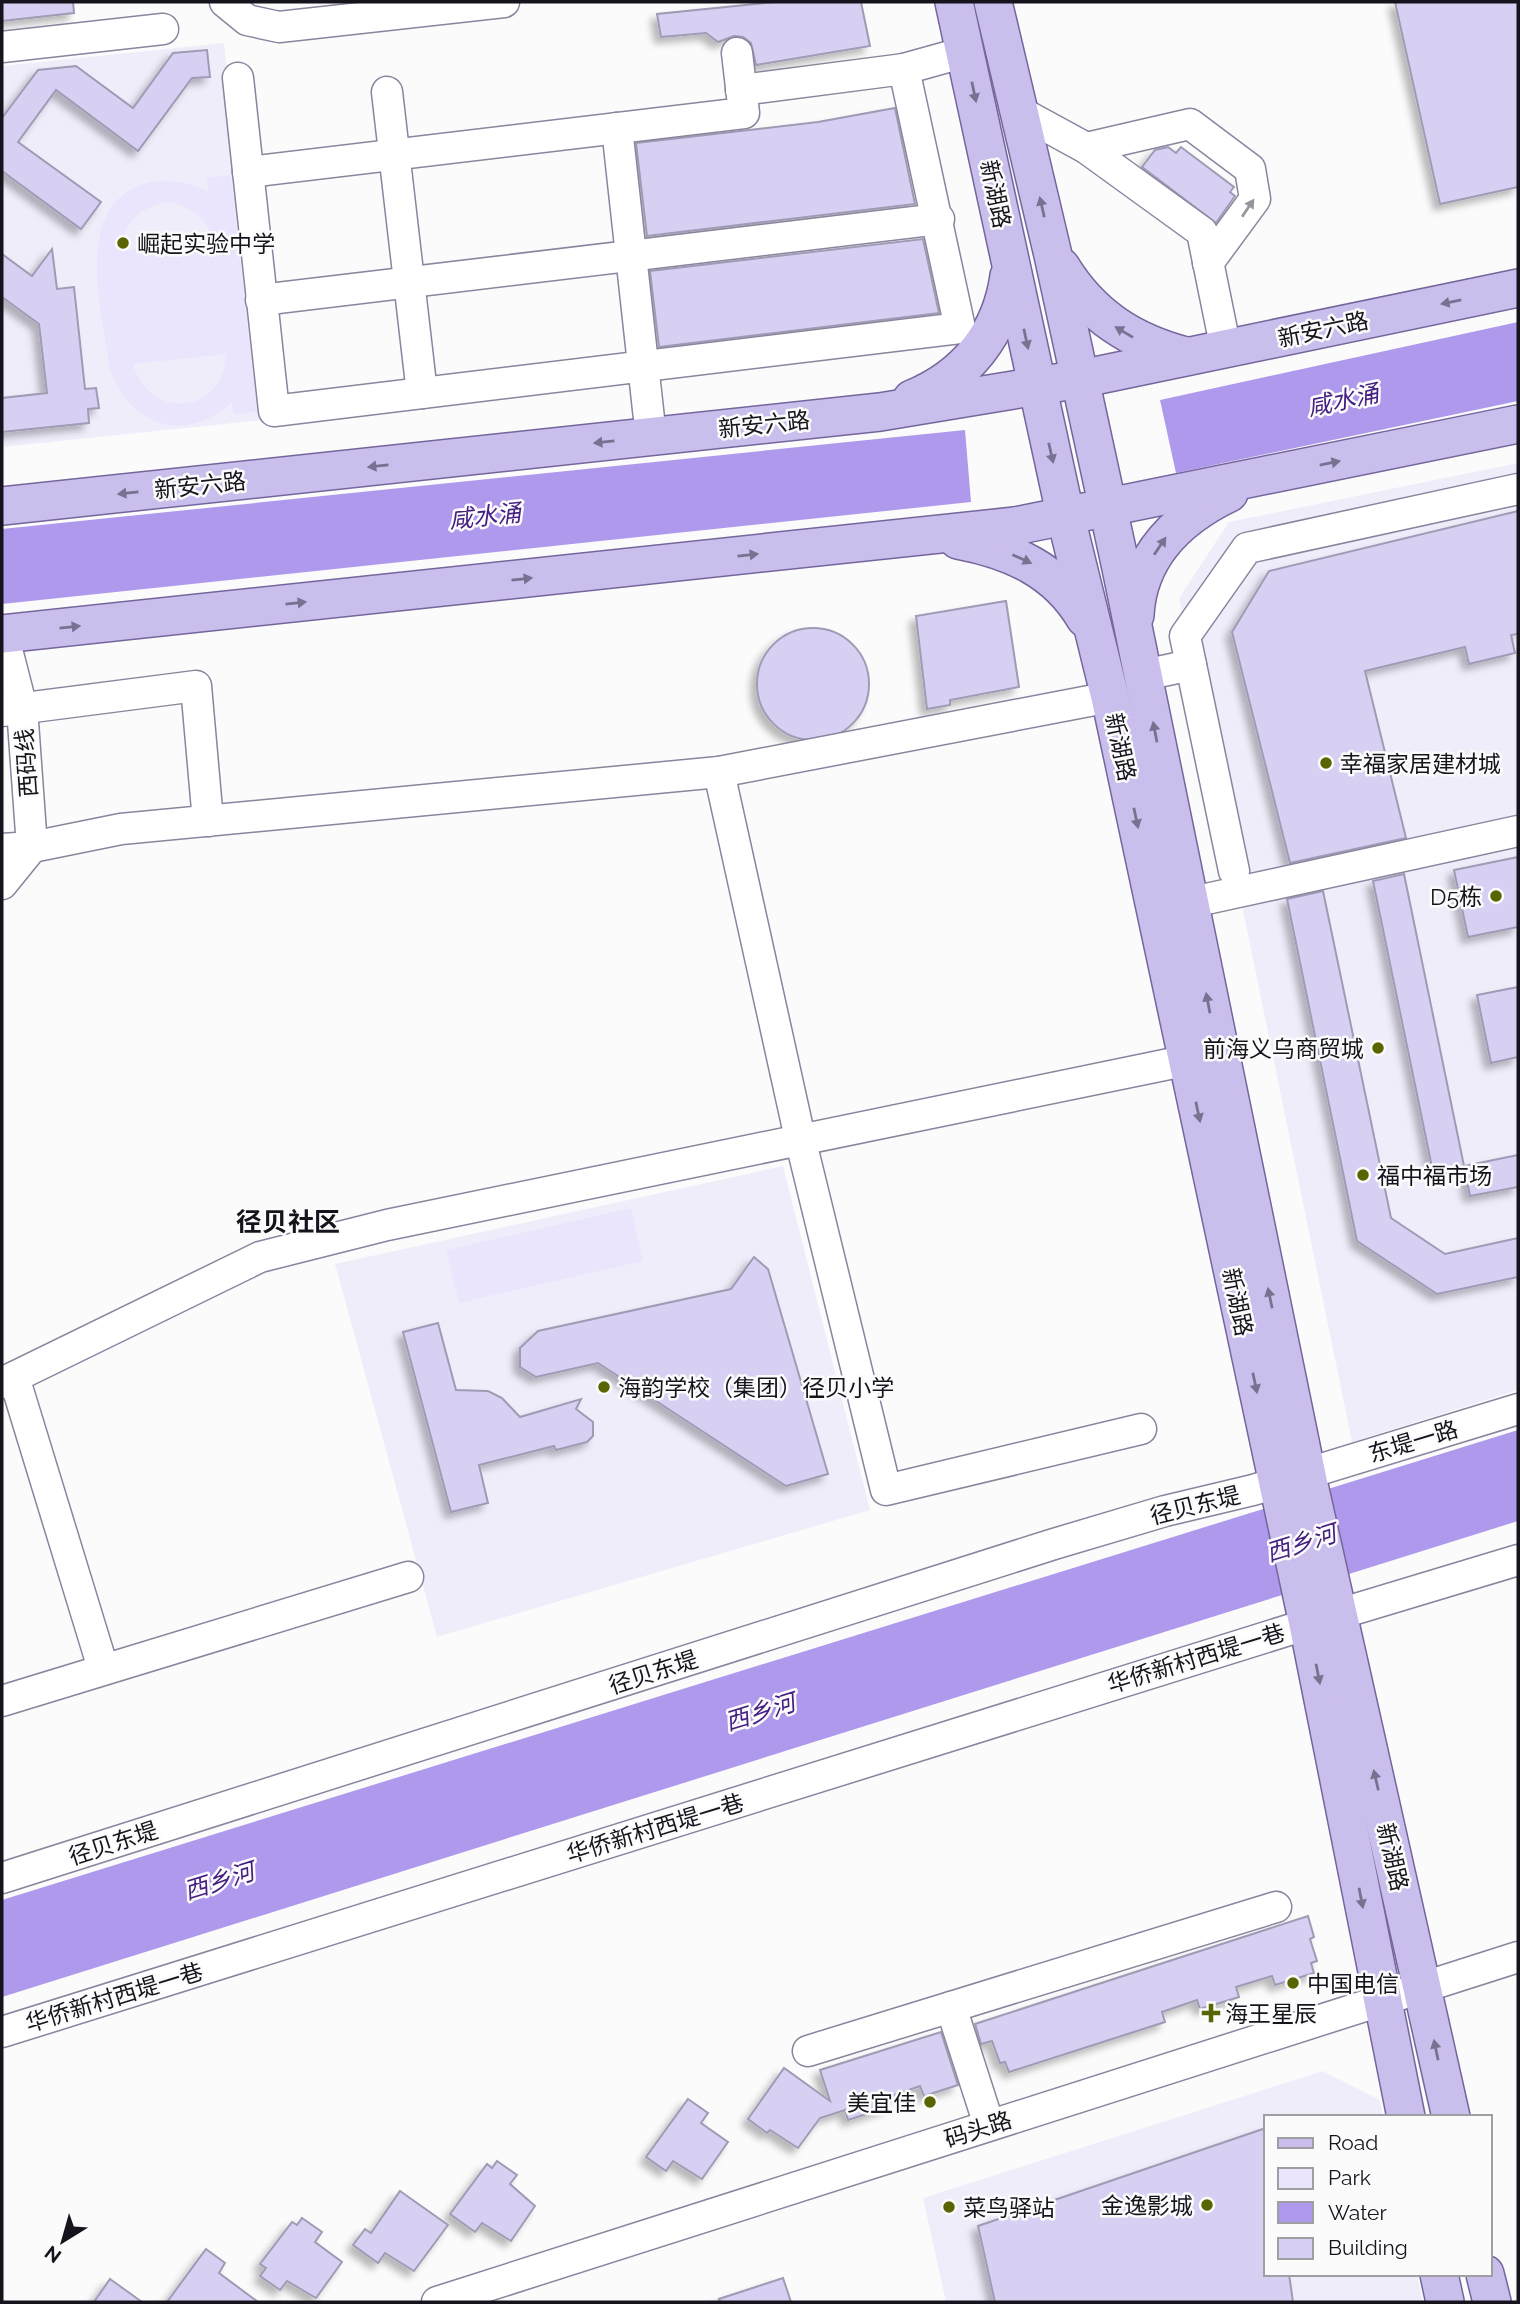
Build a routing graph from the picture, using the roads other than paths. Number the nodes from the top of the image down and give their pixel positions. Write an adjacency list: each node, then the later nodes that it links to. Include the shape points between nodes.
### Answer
1 (504, 2): 4 (street, via 279,27 263,25)
2 (954, 2): 7 (main road, 新湖路)
3 (993, 2): 13 (main road, 新湖路)
4 (229, 7)
5 (163, 30): 6 (street)
6 (2, 47)
7 (965, 52): 9 (street); 22 (main road, 新湖路, one-way to 22)
8 (737, 53): 11 (street)
9 (905, 69): 11 (street); 18 (street)
10 (238, 78): 17 (street)
11 (741, 90): 14 (street, via 744,113)
12 (387, 92): 16 (street)
13 (1020, 112): 15 (street); 20 (main road, 新湖路, one-way to 13)
14 (617, 128): 16 (street); 19 (street)
15 (1086, 148): 21 (street, via 1202,232); 21 (street, one-way to 15, via 1255,199 1250,169 1190,124)
16 (394, 155): 17 (street); 23 (street)
17 (248, 172): 25 (street)
18 (939, 219): 19 (street); 28 (street, via 960,328)
19 (631, 254): 23 (street); 28 (street)
20 (1053, 255): 27 (main road, one-way to 20, via 1156,348 1108,321 1087,304); 29 (main road, 新湖路)
21 (1208, 263): 26 (street)
22 (1011, 265): 30 (main road, 新湖路, one-way to 30); 32 (main road, via 1000,316 980,351 922,395)
23 (410, 281): 25 (street); 31 (street)
24 (1518, 288): 26 (main road, 新安六路, one-way to 26)
25 (261, 300): 31 (street, via 274,411)
26 (1227, 350): 27 (main road, 新安六路)
27 (1187, 357): 29 (main road, 新安六路)
28 (643, 366): 31 (street); 34 (street)
29 (1080, 379): 30 (main road, 新安六路); 38 (main road, 新湖路)
30 (1037, 387): 32 (main road, 新安六路); 39 (main road, 新湖路, one-way to 39)
31 (422, 393)
32 (880, 412): 34 (main road, 新安六路)
33 (1518, 424): 35 (main road, one-way to 33)
34 (651, 437): 37 (main road, 新安六路, one-way to 37)
35 (1264, 476): 38 (main road); 41 (main road, one-way to 35, via 1140,585 1170,531 1217,498)
36 (1518, 489): 44 (street, via 1247,548 1185,636)
37 (2, 506)
38 (1108, 510): 39 (main road); 41 (main road, 新湖路)
39 (1066, 518): 40 (main road); 43 (main road, 新湖路)
40 (933, 535): 42 (main road, one-way to 40); 43 (main road, one-way to 43, via 997,549 1037,566 1065,590)
41 (1135, 633): 45 (main road, 新湖路)
42 (2, 634): 47 (street, 西码线)
43 (1096, 636): 46 (main road, 新湖路)
44 (1191, 665): 45 (street); 53 (street)
45 (1144, 675): 55 (main road, 新湖路, one-way to 45)
46 (1110, 697): 48 (street); 56 (main road, 新湖路, one-way to 56)
47 (12, 709): 49 (street, via 196,686); 51 (street, 西码线)
48 (719, 772): 49 (street); 57 (street)
49 (208, 821): 51 (street, via 121,829)
50 (1518, 831): 55 (street)
51 (32, 847): 52 (street); 54 (street)
52 (2, 849)
53 (1234, 871)
54 (2, 884)
55 (1188, 903): 56 (main road, 新湖路, one-way to 55)
56 (1203, 1057): 57 (street); 61 (main road, 新湖路)
57 (800, 1138): 58 (street, via 387,1225 260,1257); 60 (street, via 887,1490)
58 (8, 1380): 65 (street)
59 (1518, 1409): 61 (street, 东堤一路)
60 (1141, 1429)
61 (1293, 1484): 64 (main road, 新湖路); 67 (street, 径贝东堤, via 1166,1511 1054,1544)
62 (1518, 1560): 64 (street, 华侨新村西堤一巷)
63 (408, 1577): 65 (street)
64 (1321, 1611): 70 (main road, 新湖路, one-way to 64); 71 (main road, 新湖路, one-way to 71); 73 (street, 华侨新村西堤一巷)
65 (103, 1668): 66 (street)
66 (2, 1700)
67 (2, 1878)
68 (1276, 1907): 72 (street)
69 (1518, 1957): 70 (street, 码头路)
70 (1422, 1987): 71 (street, 码头路); 76 (main road, 新湖路, one-way to 70)
71 (1381, 2000): 75 (main road, 新湖路); 77 (street, 码头路)
72 (951, 2007): 74 (street); 77 (street)
73 (2, 2032)
74 (808, 2051)
75 (1406, 2115)
76 (1451, 2115)
77 (989, 2125): 80 (street, 码头路)
78 (1439, 2276): 81 (main road)
79 (1486, 2276): 82 (main road)
80 (437, 2302)
81 (1445, 2302)
82 (1492, 2302)

